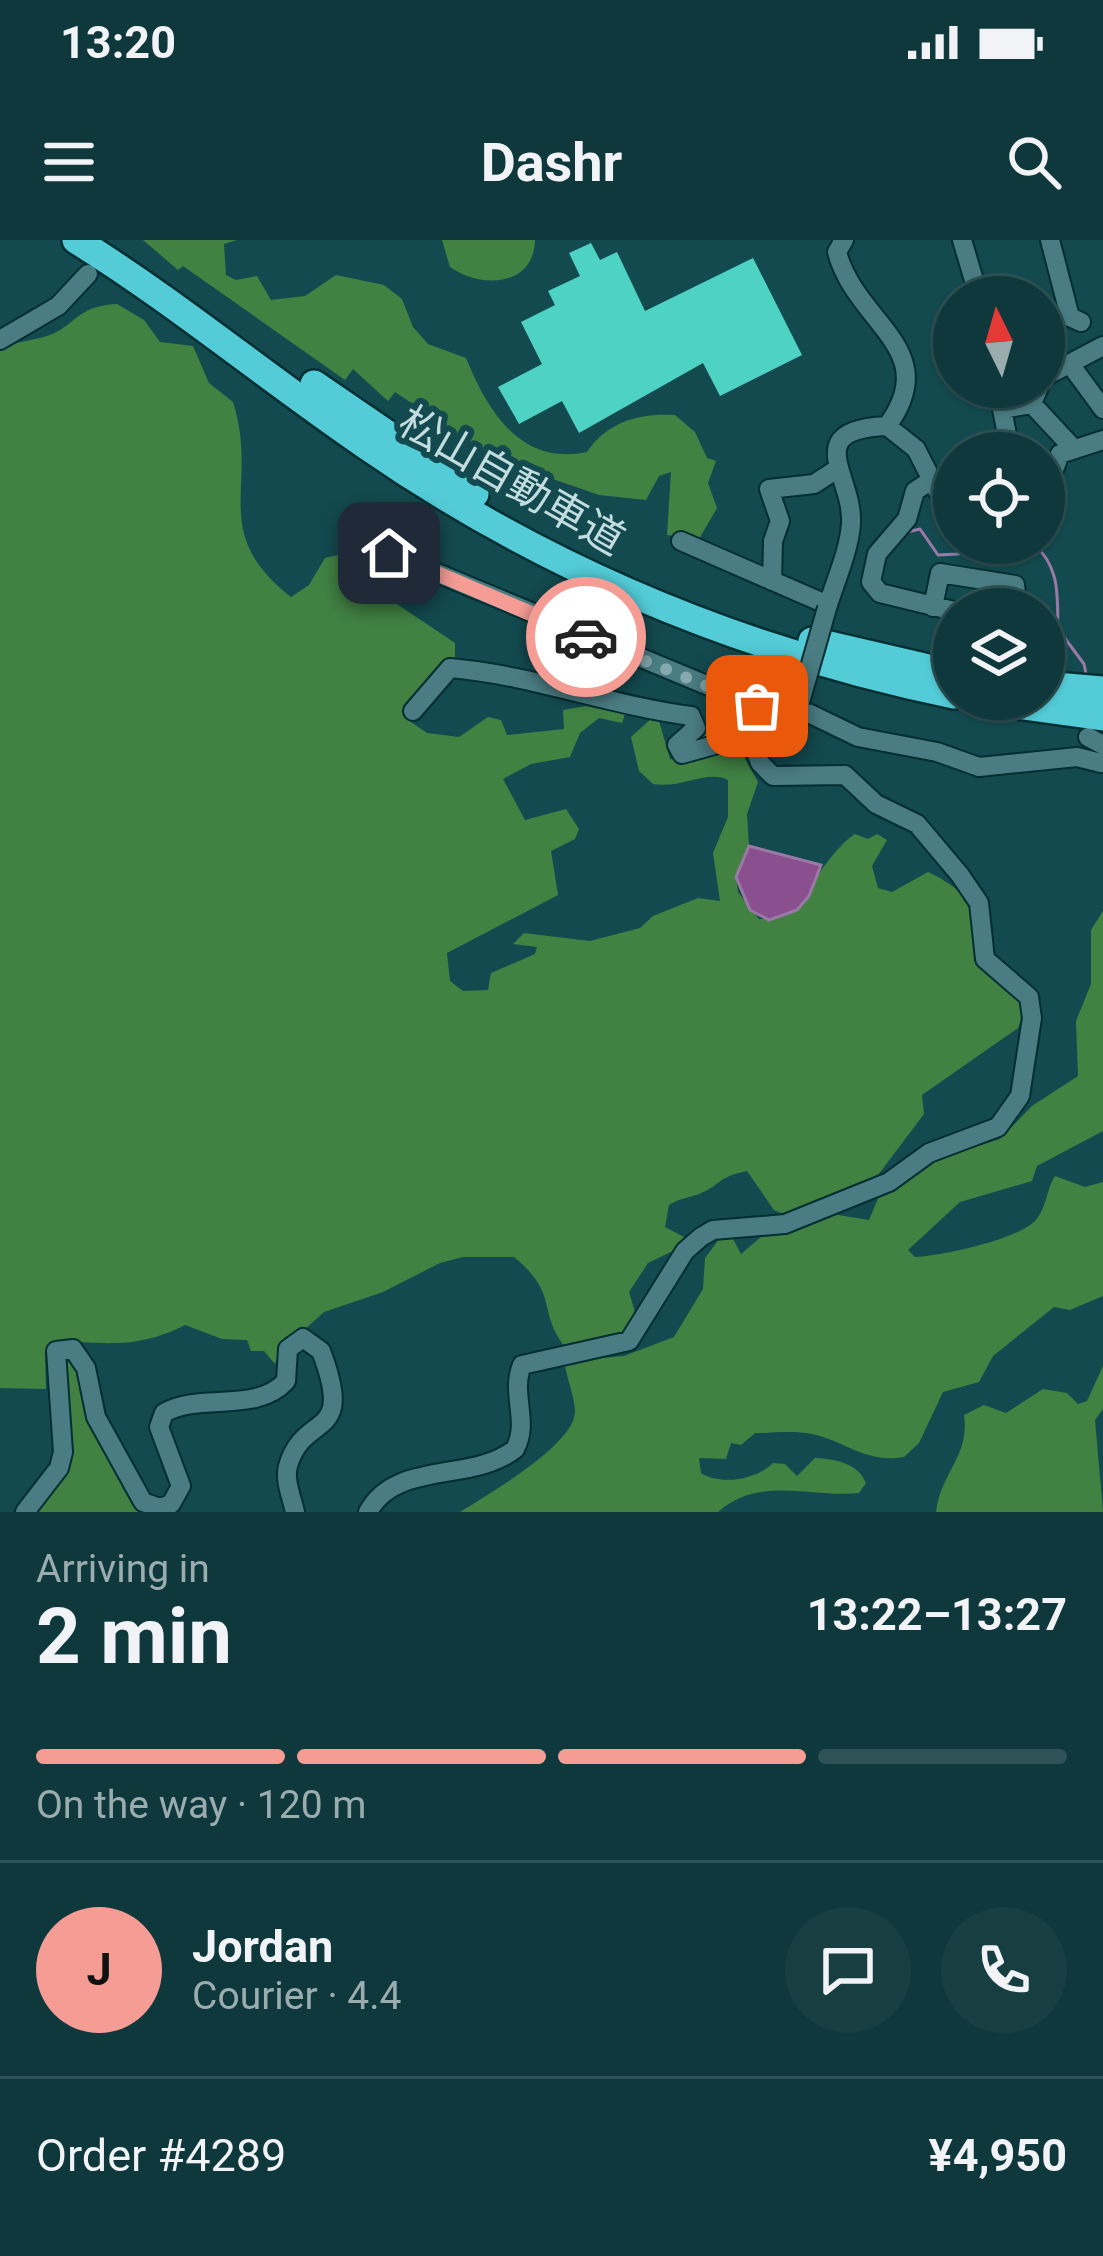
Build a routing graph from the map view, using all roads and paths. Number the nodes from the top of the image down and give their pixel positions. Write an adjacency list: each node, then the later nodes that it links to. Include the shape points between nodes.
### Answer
1 (76, 240): 31 (highway, 松山自動車道, via 363,445 564,563 716,630)
2 (111, 240): 29 (highway, 松山自動車道, via 372,426 569,546 724,613)
3 (844, 240): 15 (street, via 837,252 849,287 908,370 906,396)
4 (962, 240): 7 (street)
5 (1050, 240): 8 (street, via 1070,317)
6 (88, 274): 9 (street, via 58,306)
7 (973, 276)
8 (1082, 322)
9 (0, 340)
10 (1103, 346): 11 (street)
11 (1070, 364): 12 (street); 14 (street)
12 (1065, 366)
13 (1045, 408): 17 (street)
14 (1103, 409)
15 (887, 426): 19 (street, via 848,434 836,452); 20 (street, via 916,448)
16 (1103, 440): 17 (street)
17 (1072, 447): 18 (street)
18 (1065, 452)
19 (838, 469): 24 (street, via 814,484 769,489 780,521); 27 (street, via 851,520)
20 (929, 481): 21 (street); 28 (street, via 915,490 875,560 873,588)
21 (933, 488)
22 (681, 542): 24 (street)
23 (389, 553): 36 (street, via 752,704 759,712)
24 (772, 581): 27 (street)
25 (937, 588): 26 (street, via 940,572)
26 (1015, 588)
27 (827, 606): 33 (street, bridge)
28 (933, 607)
29 (933, 670)
30 (1065, 687): 32 (highway)
31 (933, 690)
32 (1103, 690)
33 (799, 705): 36 (street); 37 (street, via 858,737 979,767 1077,757)
34 (413, 711): 36 (street, via 450,668 512,673 691,716 696,728 677,745 682,754)
35 (1037, 720): 37 (highway)
36 (754, 740): 40 (street, via 772,776 854,780 876,804 916,824 960,875 979,903 985,959 1029,998 1020,1096 987,1135 929,1153 867,1192 770,1229 726,1228 701,1237 628,1341 522,1365 515,1449 467,1471 401,1483)
37 (1099, 741)
38 (25, 1512): 39 (street, via 63,1451 56,1351 82,1357 104,1431 143,1502 160,1508 181,1486 159,1427 164,1413 272,1393 286,1381 288,1349 303,1338 321,1351 334,1398 324,1425 286,1469)
39 (295, 1512)
40 (368, 1512)

